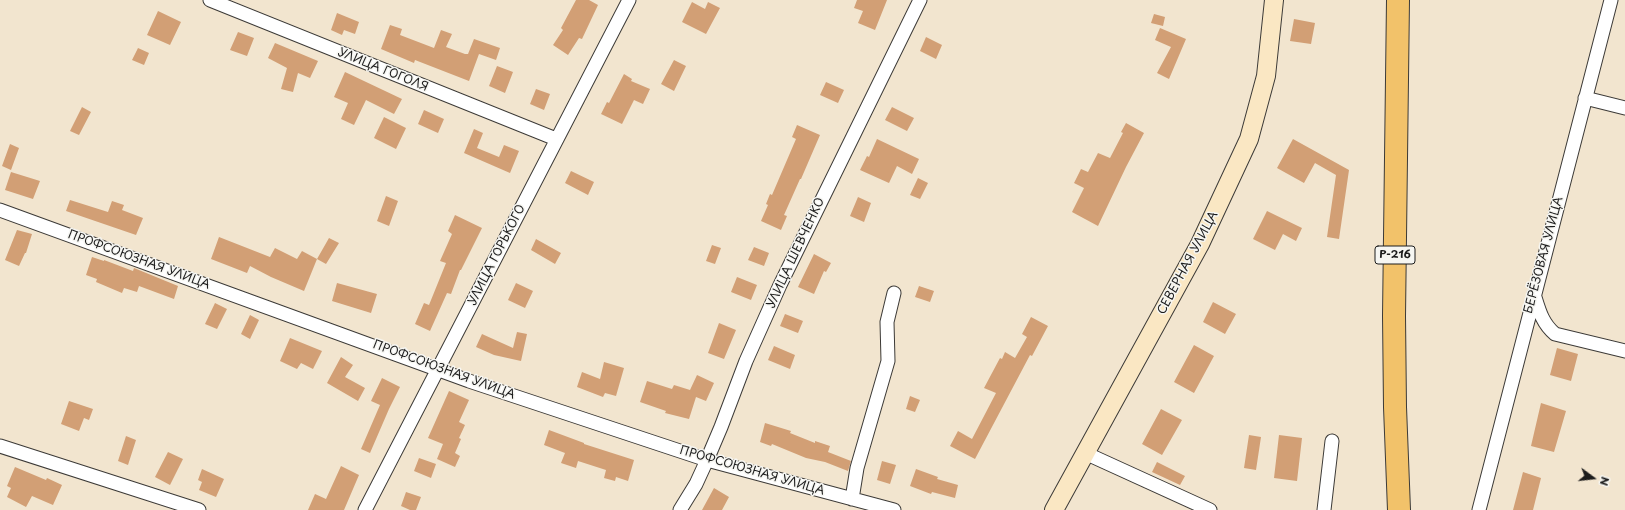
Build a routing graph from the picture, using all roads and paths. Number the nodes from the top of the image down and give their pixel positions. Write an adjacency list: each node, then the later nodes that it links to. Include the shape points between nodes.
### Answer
1 (210, 0): 9 (street, УЛИЦА ГОГОЛЯ)
2 (629, 0): 9 (street, УЛИЦА ГОРЬКОГО)
3 (920, 0): 18 (street, УЛИЦА ШЕВЧЕНКО, via 780,285)
4 (1274, 0): 17 (street, СЕВЕРНАЯ УЛИЦА, via 1266,76 1249,139 1200,244)
5 (1398, 0): 27 (highway, Р-216, via 1394,316)
6 (1611, 0): 7 (street, БЕРЁЗОВАЯ УЛИЦА)
7 (1585, 98): 8 (street); 12 (street, БЕРЁЗОВАЯ УЛИЦА)
8 (1625, 108)
9 (556, 139): 14 (street, УЛИЦА ГОРЬКОГО)
10 (0, 210): 14 (street, ПРОФСОЮЗНАЯ УЛИЦА)
11 (894, 293): 19 (street, via 887,322 888,361 857,468)
12 (1534, 294): 13 (street, via 1541,317 1555,334); 28 (street, БЕРЁЗОВАЯ УЛИЦА)
13 (1625, 351)
14 (438, 369): 18 (street, ПРОФСОЮЗНАЯ УЛИЦА); 21 (street, УЛИЦА ГОРЬКОГО)
15 (1332, 441): 26 (street)
16 (0, 446): 20 (street)
17 (1085, 453): 24 (street, СЕВЕРНАЯ УЛИЦА); 25 (street)
18 (707, 460): 19 (street, ПРОФСОЮЗНАЯ УЛИЦА); 22 (street, УЛИЦА ШЕВЧЕНКО)
19 (852, 499): 23 (street, ПРОФСОЮЗНАЯ УЛИЦА)
20 (199, 510)
21 (365, 510)
22 (680, 510)
23 (894, 510)
24 (1054, 510)
25 (1210, 510)
26 (1324, 510)
27 (1399, 510)
28 (1479, 510)

